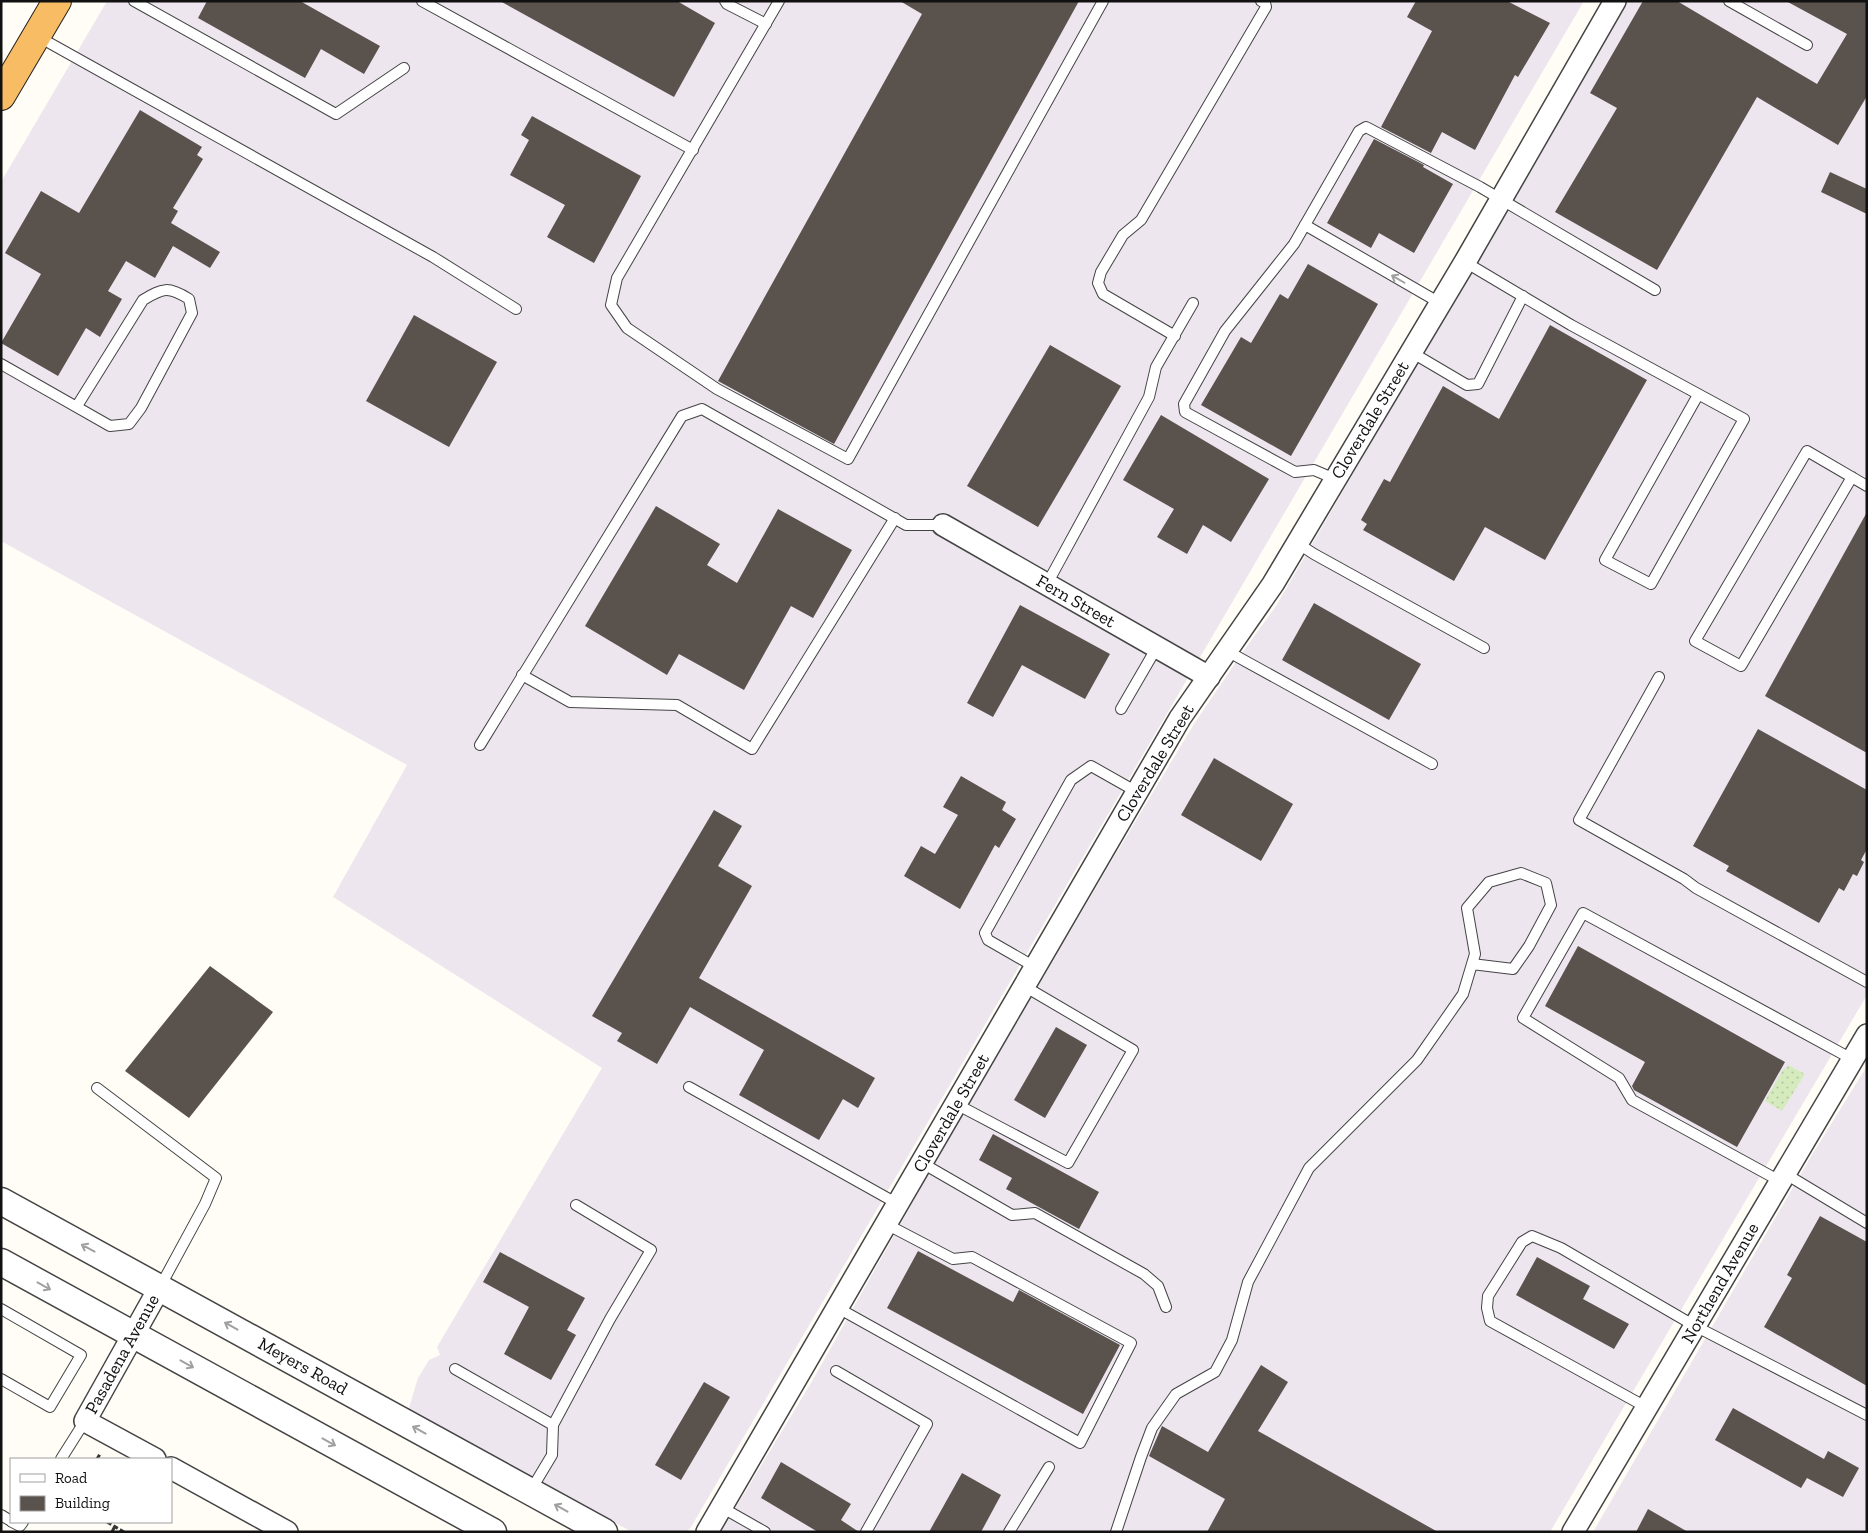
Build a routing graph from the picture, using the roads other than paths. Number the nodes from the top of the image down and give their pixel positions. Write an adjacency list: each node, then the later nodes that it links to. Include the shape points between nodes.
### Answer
1 (57, 1): 12 (highway)
2 (134, 1): 10 (lane)
3 (422, 1): 16 (lane)
4 (725, 1): 11 (lane)
5 (779, 1): 11 (lane)
6 (1103, 1): 16 (lane, via 848,459 717,389 627,328 611,305 617,278)
7 (1261, 1): 25 (lane, via 1266,7 1189,139 1141,220 1123,234 1101,272 1098,284 1103,294)
8 (1615, 1): 17 (street, Cloverdale Street)
9 (1729, 1): 13 (lane)
10 (149, 5): 14 (lane, via 336,114)
11 (766, 24): 16 (lane)
12 (36, 36): 15 (highway); 24 (lane, via 433,257)
13 (1807, 45)
14 (404, 68)
15 (1, 96)
16 (693, 150)
17 (1501, 199): 18 (lane, via 1366,127 1359,131); 19 (street, Cloverdale Street); 20 (lane)
18 (1305, 225): 22 (lane, one-way to 18); 31 (lane, via 1294,244 1225,331 1184,404 1185,412 1295,472 1314,470)
19 (1465, 262): 21 (lane); 22 (street, Cloverdale Street)
20 (1655, 290)
21 (1523, 296): 26 (lane, via 1478,384 1467,385); 28 (lane)
22 (1440, 303): 26 (street, Cloverdale Street)
23 (1193, 304): 25 (lane)
24 (516, 309)
25 (1174, 336): 36 (lane, via 1156,368 1149,397)
26 (1411, 352): 31 (street, Cloverdale Street)
27 (1, 364): 29 (lane)
28 (1698, 395): 28 (lane, via 1605,560 1651,584 1744,420)
29 (77, 406): 29 (lane, via 110,426 130,424 142,408 192,313 189,299 175,290 159,290 143,300)
30 (1852, 477): 30 (lane, via 1807,450 1695,641 1740,666); 32 (lane)
31 (1335, 479): 35 (street, Cloverdale Street)
32 (1867, 486)
33 (894, 518): 34 (lane, via 906,525); 40 (lane, via 752,749 677,705 570,702); 40 (lane, via 702,409 682,416)
34 (943, 524): 36 (street, Fern Street)
35 (1298, 543): 38 (lane); 39 (street, Cloverdale Street)
36 (1048, 584): 37 (street, Fern Street)
37 (1157, 647): 41 (street, Fern Street); 43 (lane)
38 (1484, 648)
39 (1227, 651): 41 (street, Cloverdale Street); 45 (lane)
40 (522, 675): 44 (lane)
41 (1209, 677): 46 (street, Cloverdale Street, via 1180,718)
42 (1659, 677): 49 (lane, via 1579,820)
43 (1121, 709)
44 (480, 745)
45 (1432, 764)
46 (1137, 792): 48 (street, Cloverdale Street); 48 (lane, via 1091,766 1071,780 985,934 988,940)
47 (1472, 964): 47 (lane, via 1513,969 1551,905 1546,883 1522,873 1489,882 1467,908 1475,954); 90 (lane, via 1464,994 1417,1060 1309,1168 1248,1282 1232,1340 1216,1372 1176,1394 1152,1428)
48 (1035, 967): 50 (street, Cloverdale Street)
49 (1867, 982)
50 (1024, 986): 55 (street, Cloverdale Street); 55 (lane, via 1133,1050 1068,1163)
51 (1866, 1036): 52 (street, Northend Avenue)
52 (1852, 1059): 57 (street, Northend Avenue); 57 (lane, via 1583,913 1523,1018 1619,1078 1632,1100)
53 (689, 1087): 59 (lane)
54 (97, 1088): 64 (lane, via 216,1178)
55 (956, 1104): 56 (street, Cloverdale Street)
56 (922, 1164): 59 (street, Cloverdale Street); 65 (lane, via 1012,1215 1035,1213 1144,1274 1158,1286)
57 (1782, 1177): 61 (lane); 68 (street, Northend Avenue)
58 (1, 1201): 64 (street, Meyers Road, one-way to 58)
59 (898, 1204): 62 (street, Cloverdale Street)
60 (576, 1205): 76 (lane, via 651,1250)
61 (1867, 1223)
62 (886, 1224): 66 (street, Cloverdale Street); 66 (lane, via 953,1259 972,1258 1131,1343 1080,1443)
63 (1, 1262): 69 (street, one-way to 69)
64 (160, 1287): 69 (street, Pasadena Avenue); 81 (street, Meyers Road, one-way to 64)
65 (1166, 1307)
66 (838, 1308): 82 (street, Cloverdale Street)
67 (1, 1309): 72 (lane, via 80,1355 50,1407)
68 (1695, 1326): 73 (street, Northend Avenue); 73 (lane, via 1560,1248 1532,1236 1522,1242 1488,1296 1490,1320); 74 (lane)
69 (134, 1335): 75 (street, Pasadena Avenue); 84 (street, one-way to 84)
70 (455, 1369): 76 (lane)
71 (836, 1371): 88 (lane, via 927,1424)
72 (1, 1379)
73 (1646, 1407): 91 (street, Northend Avenue)
74 (1867, 1415)
75 (85, 1421): 77 (lane); 78 (street)
76 (553, 1425): 81 (lane, via 552,1455)
77 (62, 1458)
78 (153, 1458)
79 (1049, 1468): 89 (lane)
80 (172, 1469): 83 (street)
81 (531, 1492): 85 (street, Meyers Road, one-way to 81)
82 (721, 1507): 86 (street, Cloverdale Street); 87 (lane)
83 (287, 1532)
84 (493, 1532)
85 (604, 1532)
86 (707, 1532)
87 (765, 1532)
88 (866, 1532)
89 (1009, 1532)
90 (1116, 1532)
91 (1573, 1532)

